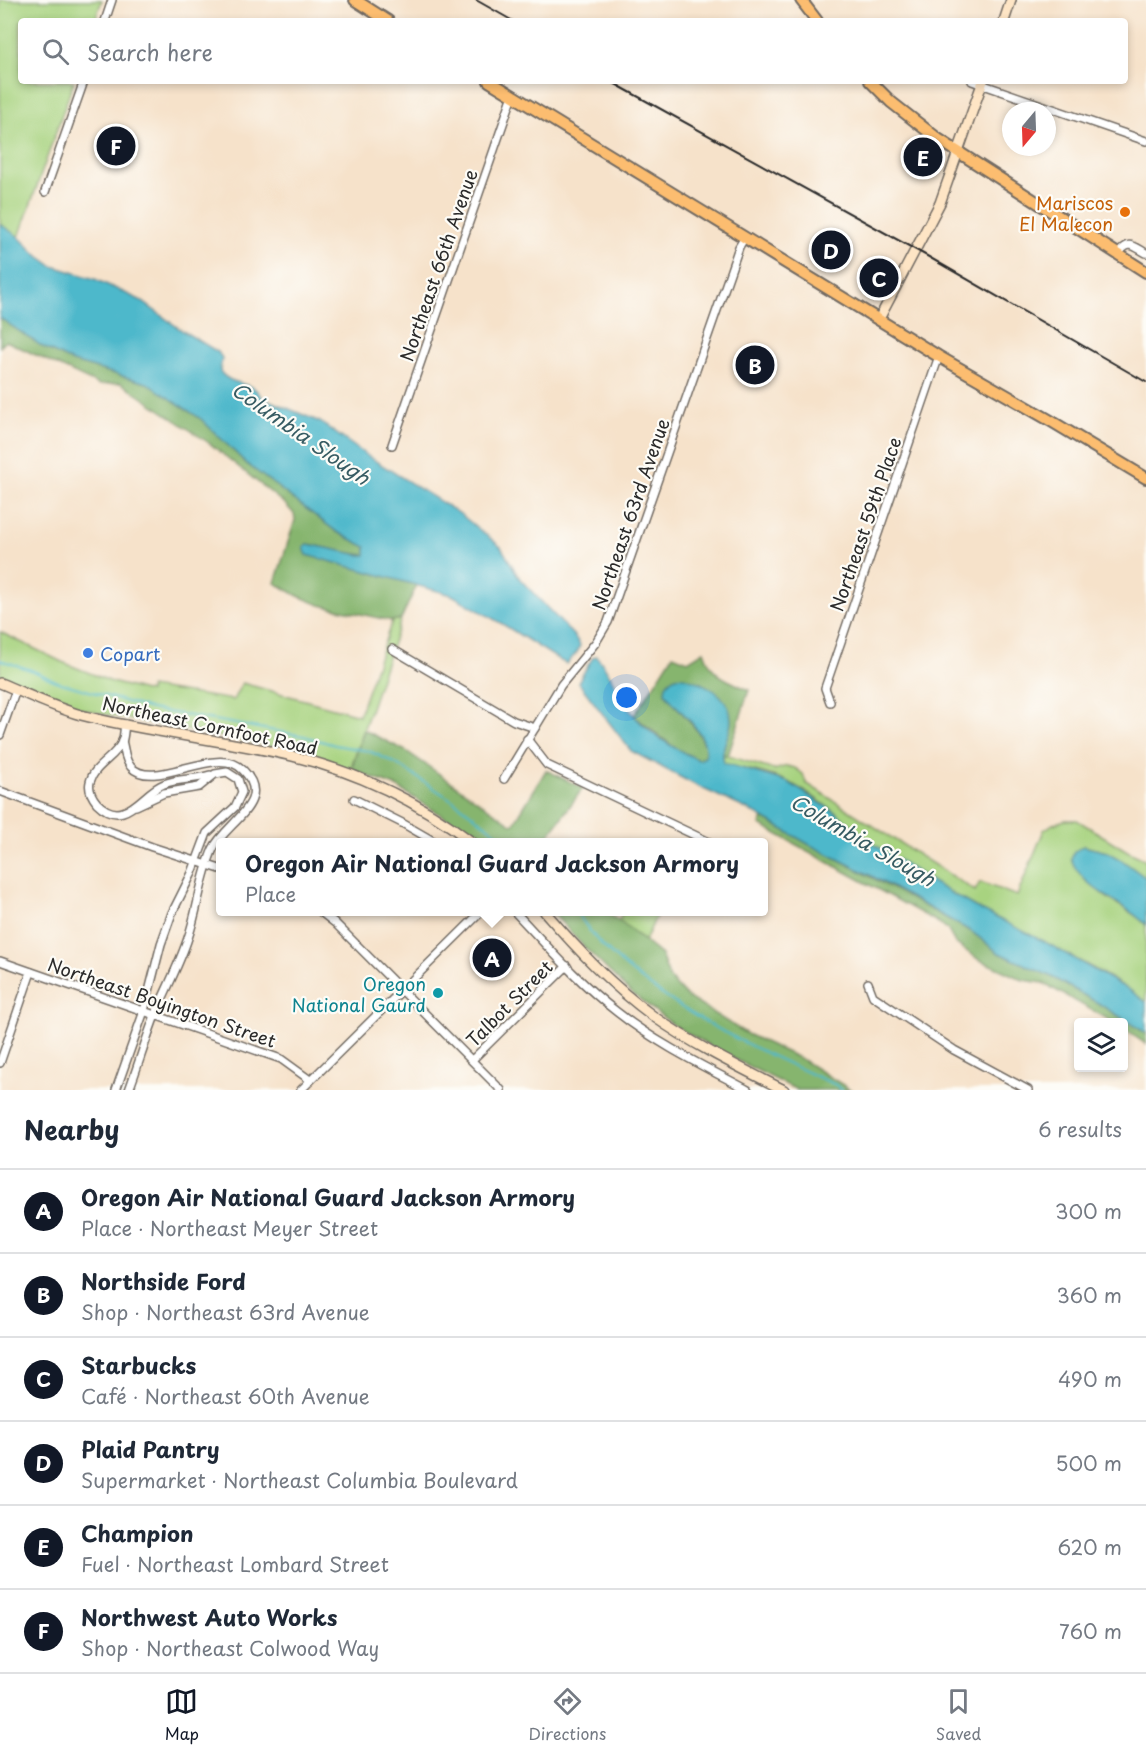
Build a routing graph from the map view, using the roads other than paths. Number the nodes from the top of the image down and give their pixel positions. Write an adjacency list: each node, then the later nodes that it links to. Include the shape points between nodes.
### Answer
1 (112, 0): 5 (street)
2 (355, 0): 6 (main road)
3 (801, 0): 7 (main road)
4 (1011, 0): 8 (street)
5 (106, 18)
6 (383, 18)
7 (815, 18)
8 (1005, 18)
9 (83, 84): 17 (street)
10 (494, 84): 14 (main road)
11 (873, 84): 16 (main road, via 909,117)
12 (983, 84): 16 (street)
13 (986, 84): 15 (street)
14 (513, 95): 18 (main road); 24 (street, Northeast 66th Avenue)
15 (1146, 141)
16 (959, 152): 20 (main road); 22 (street, via 936,212)
17 (45, 192)
18 (745, 237): 22 (main road); 33 (street, Northeast 63rd Avenue, via 608,622)
19 (1146, 253): 20 (street, via 1128,244)
20 (1118, 254): 21 (main road)
21 (1146, 272)
22 (879, 319): 23 (main road)
23 (939, 357): 25 (main road); 29 (street, Northeast 59th Place, via 825,688)
24 (392, 445)
25 (1146, 478)
26 (392, 649): 33 (street, via 514,721)
27 (0, 683): 28 (street, Northeast Cornfoot Road)
28 (16, 690): 31 (street); 32 (street, Northeast Cornfoot Road, via 65,710)
29 (830, 702)
30 (0, 709): 31 (street)
31 (8, 712): 34 (street)
32 (125, 724): 36 (street); 42 (street, Northeast Cornfoot Road, via 326,766 404,799)
33 (535, 728): 35 (street, Northeast 63rd Avenue)
34 (0, 735)
35 (527, 739): 37 (street, Northeast 63rd Avenue); 43 (street, via 547,765)
36 (122, 741): 40 (street, via 126,760 146,775 204,764 230,762 239,766 251,780 253,796 250,806); 45 (street, via 93,775 90,789 105,809 114,812 136,806 164,784 227,772 238,779 242,792 235,807 207,833)
37 (504, 779)
38 (0, 790): 45 (street)
39 (354, 799): 41 (street)
40 (220, 838)
41 (427, 838)
42 (465, 838)
43 (699, 838)
44 (216, 847): 46 (street)
45 (196, 861): 46 (street); 57 (street, via 164,934)
46 (207, 865): 47 (street); 58 (street, via 187,942)
47 (216, 868)
48 (326, 916): 56 (street)
49 (477, 916): 56 (street)
50 (519, 916): 53 (street)
51 (549, 916): 67 (street, via 592,964 651,1014 703,1048)
52 (0, 961): 54 (street, Northeast Boyington Street)
53 (567, 966): 59 (street, Talbot Street); 66 (street, via 618,1014)
54 (31, 972): 57 (street, Northeast Boyington Street); 60 (street)
55 (868, 982): 68 (street, via 873,996 954,1050)
56 (402, 990): 59 (street); 61 (street)
57 (144, 1011): 58 (street, Northeast Boyington Street); 62 (street)
58 (155, 1015): 61 (street, Northeast Boyington Street, via 281,1059); 63 (street)
59 (472, 1060): 65 (street)
60 (0, 1063)
61 (310, 1080): 64 (street)
62 (116, 1090)
63 (129, 1090)
64 (301, 1090)
65 (501, 1090)
66 (748, 1090)
67 (784, 1090)
68 (1028, 1090)

